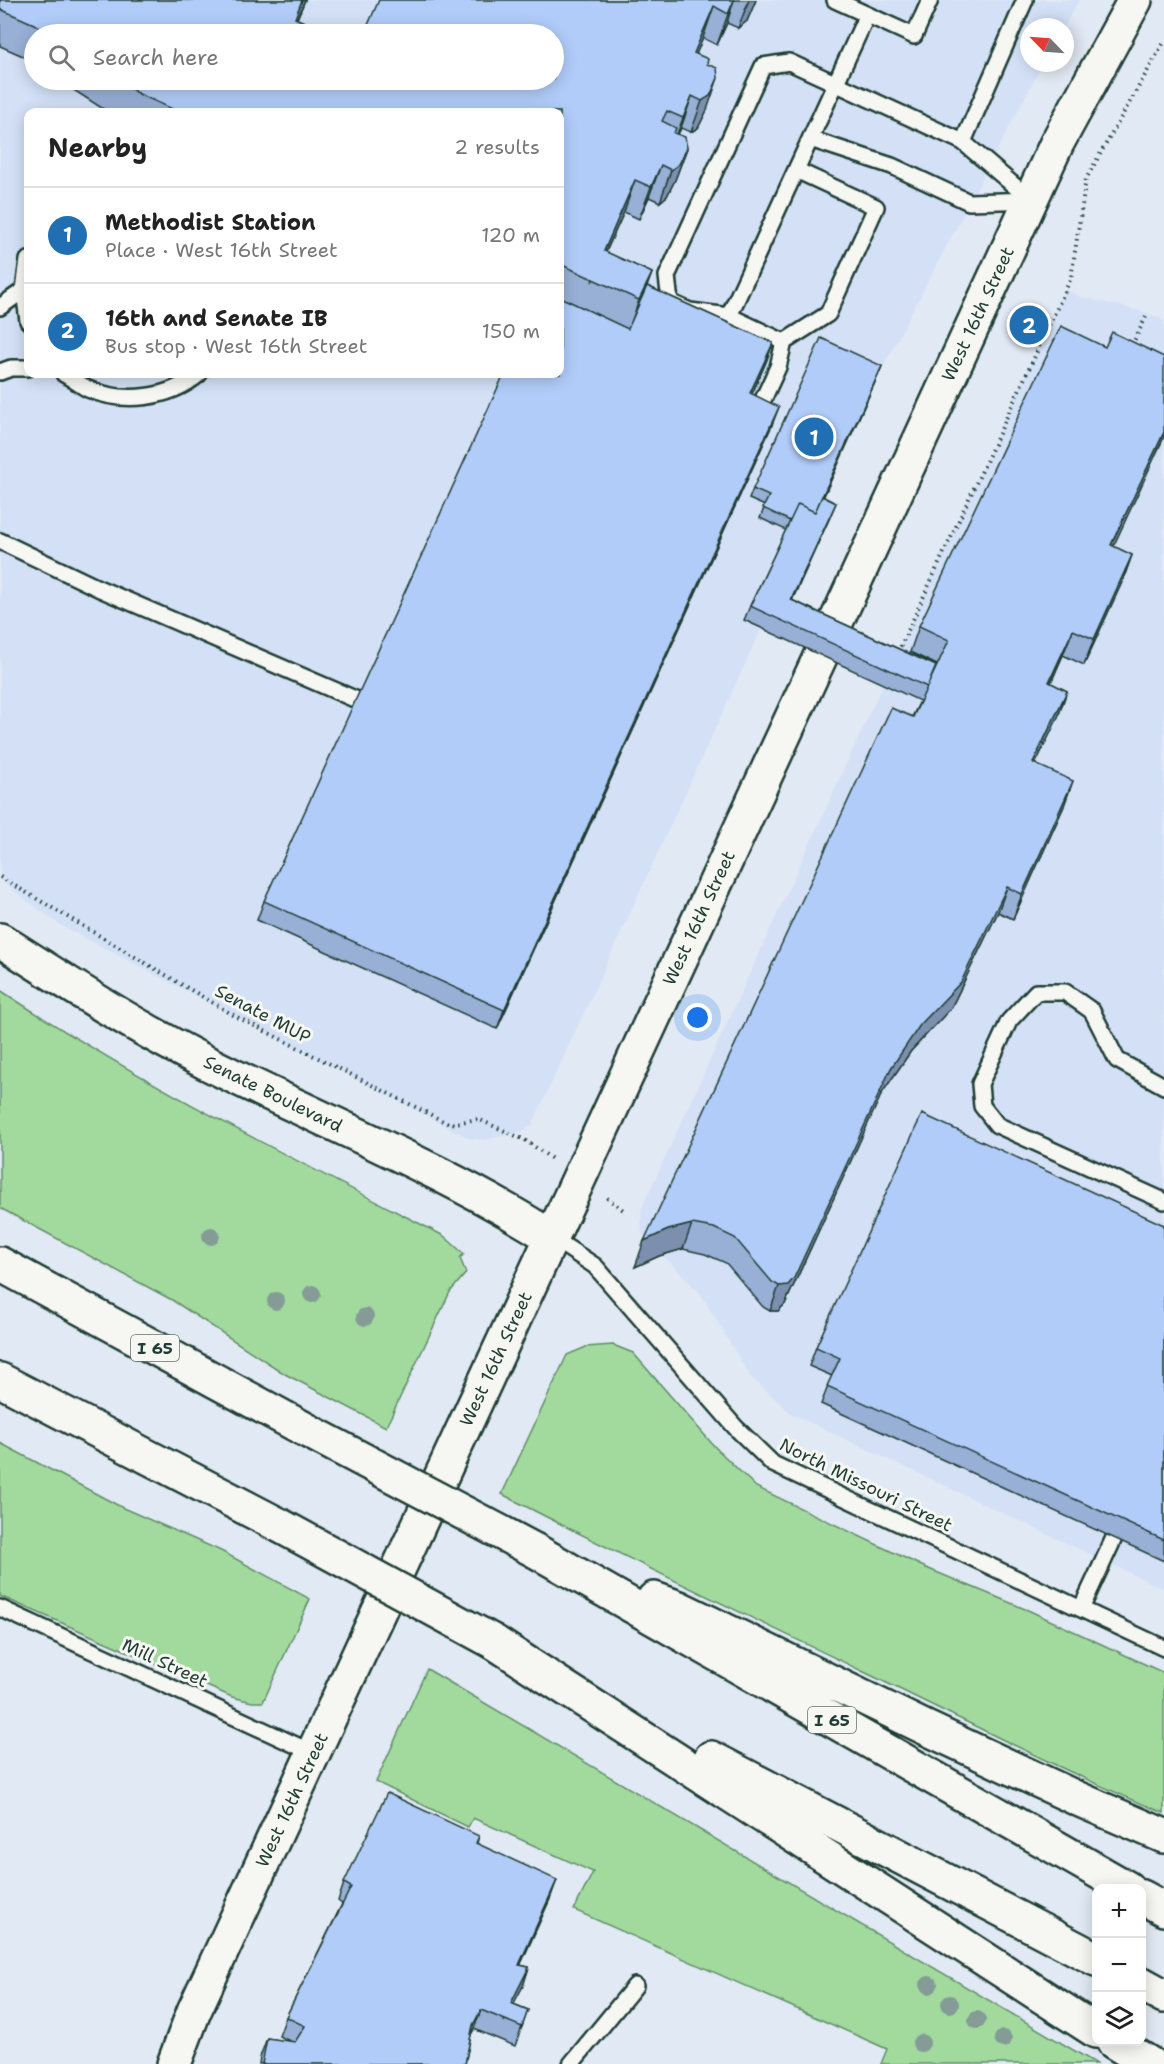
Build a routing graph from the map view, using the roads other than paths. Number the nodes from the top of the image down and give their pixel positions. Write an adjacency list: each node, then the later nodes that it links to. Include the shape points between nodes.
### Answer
1 (835, 0): 5 (lane)
2 (930, 0): 5 (lane, via 914,36)
3 (1025, 0): 8 (lane)
4 (1135, 0): 10 (main road, West 16th Street)
5 (867, 15): 6 (lane)
6 (835, 84): 7 (lane); 8 (lane); 13 (lane, via 789,62 763,66 731,132 667,276 670,302 690,311)
7 (810, 139): 9 (lane); 10 (lane, via 892,166 969,202)
8 (963, 142): 10 (lane)
9 (796, 170): 13 (lane); 14 (lane, via 876,207 828,314)
10 (1030, 200): 25 (main road, West 16th Street)
11 (24, 290): 12 (lane)
12 (0, 307)
13 (729, 316): 14 (lane)
14 (784, 342): 19 (lane, via 778,367)
15 (24, 369): 16 (lane)
16 (0, 372)
17 (70, 378): 18 (lane, via 88,389 121,398 156,395)
18 (194, 378)
19 (755, 417)
20 (0, 541): 21 (lane, via 98,588)
21 (357, 700)
22 (0, 940): 25 (main road, Senate Boulevard, via 110,1009 206,1062 483,1195)
23 (1164, 1086): 24 (lane, via 1118,1060 1092,1011 1065,992 1036,992 1009,1021 980,1084 982,1106 997,1125)
24 (1164, 1201)
25 (551, 1237): 31 (lane, North Missouri Street, via 595,1266 736,1428 773,1464); 34 (main road, West 16th Street)
26 (0, 1264): 29 (main road, I 65, bridge)
27 (0, 1380): 33 (main road, bridge, via 279,1525)
28 (1114, 1538): 31 (lane)
29 (545, 1556): 35 (main road, via 679,1608 985,1756); 36 (main road, I 65)
30 (0, 1608): 34 (lane, Mill Street)
31 (1081, 1609): 32 (lane, North Missouri Street)
32 (1164, 1648)
33 (547, 1674): 39 (main road); 43 (main road)
34 (315, 1754): 45 (main road, West 16th Street, via 194,2011)
35 (1164, 1836)
36 (1120, 1884)
37 (1146, 1898): 38 (main road)
38 (1164, 1909)
39 (1092, 1957)
40 (635, 1986): 46 (lane)
41 (1146, 1986): 42 (main road)
42 (1164, 1996)
43 (1092, 2028)
44 (1121, 2046): 47 (main road)
45 (174, 2064)
46 (571, 2064)
47 (1150, 2064)

